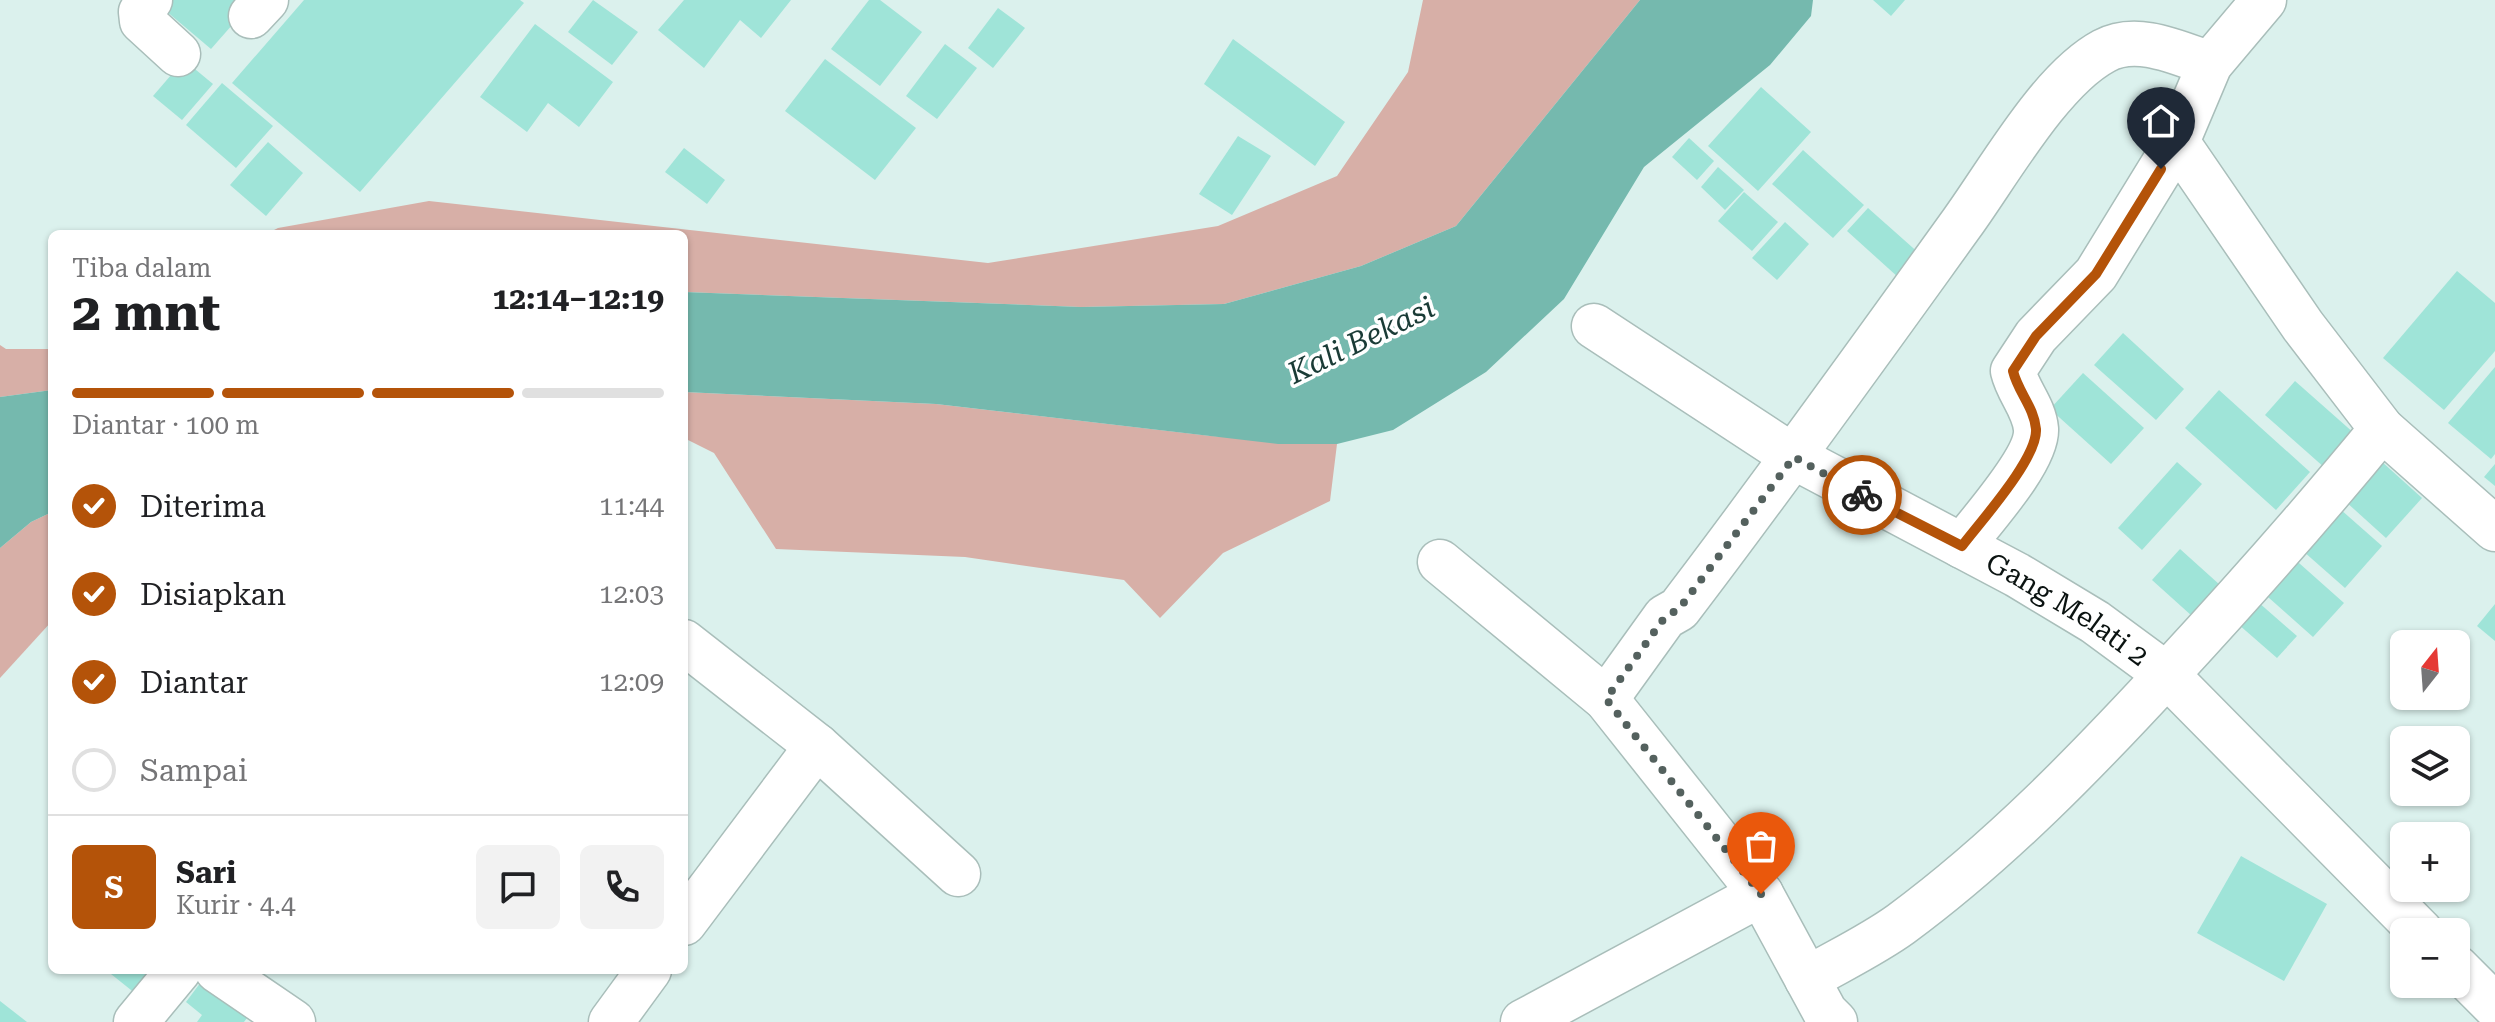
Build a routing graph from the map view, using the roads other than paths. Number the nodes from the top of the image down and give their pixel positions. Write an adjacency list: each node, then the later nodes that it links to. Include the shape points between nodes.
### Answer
1 (150, 0): 3 (street, via 141,12 142,21)
2 (2264, 0): 4 (street)
3 (178, 54)
4 (2210, 64): 5 (street); 8 (street, via 2145,45 2107,49 2085,63 2029,126)
5 (2177, 142): 7 (street, via 2303,326); 10 (street, via 2096,274 2036,336 2013,371 2036,431 2032,451)
6 (1594, 326): 8 (street, Gang Melati 2)
7 (2382, 429): 9 (street); 13 (street, via 2306,523)
8 (1794, 457): 10 (street, Gang Melati 2); 14 (street)
9 (2495, 529)
10 (1962, 546): 13 (street, Gang Melati 2, via 2095,622)
11 (1440, 562): 14 (street)
12 (688, 649): 15 (street)
13 (2167, 675): 19 (street, Gang Melati 2); 23 (street, via 2106,741 1942,892 1897,926)
14 (1606, 699): 17 (street)
15 (817, 746): 16 (street); 18 (street)
16 (958, 874)
17 (1761, 894): 23 (street); 29 (street)
18 (688, 918)
19 (2407, 918)
20 (176, 974): 26 (street)
21 (223, 974): 27 (street)
22 (646, 974): 28 (street)
23 (1807, 979): 30 (street)
24 (2470, 981): 25 (street)
25 (2495, 1005)
26 (136, 1022)
27 (293, 1022)
28 (611, 1022)
29 (1523, 1022)
30 (1835, 1022)

